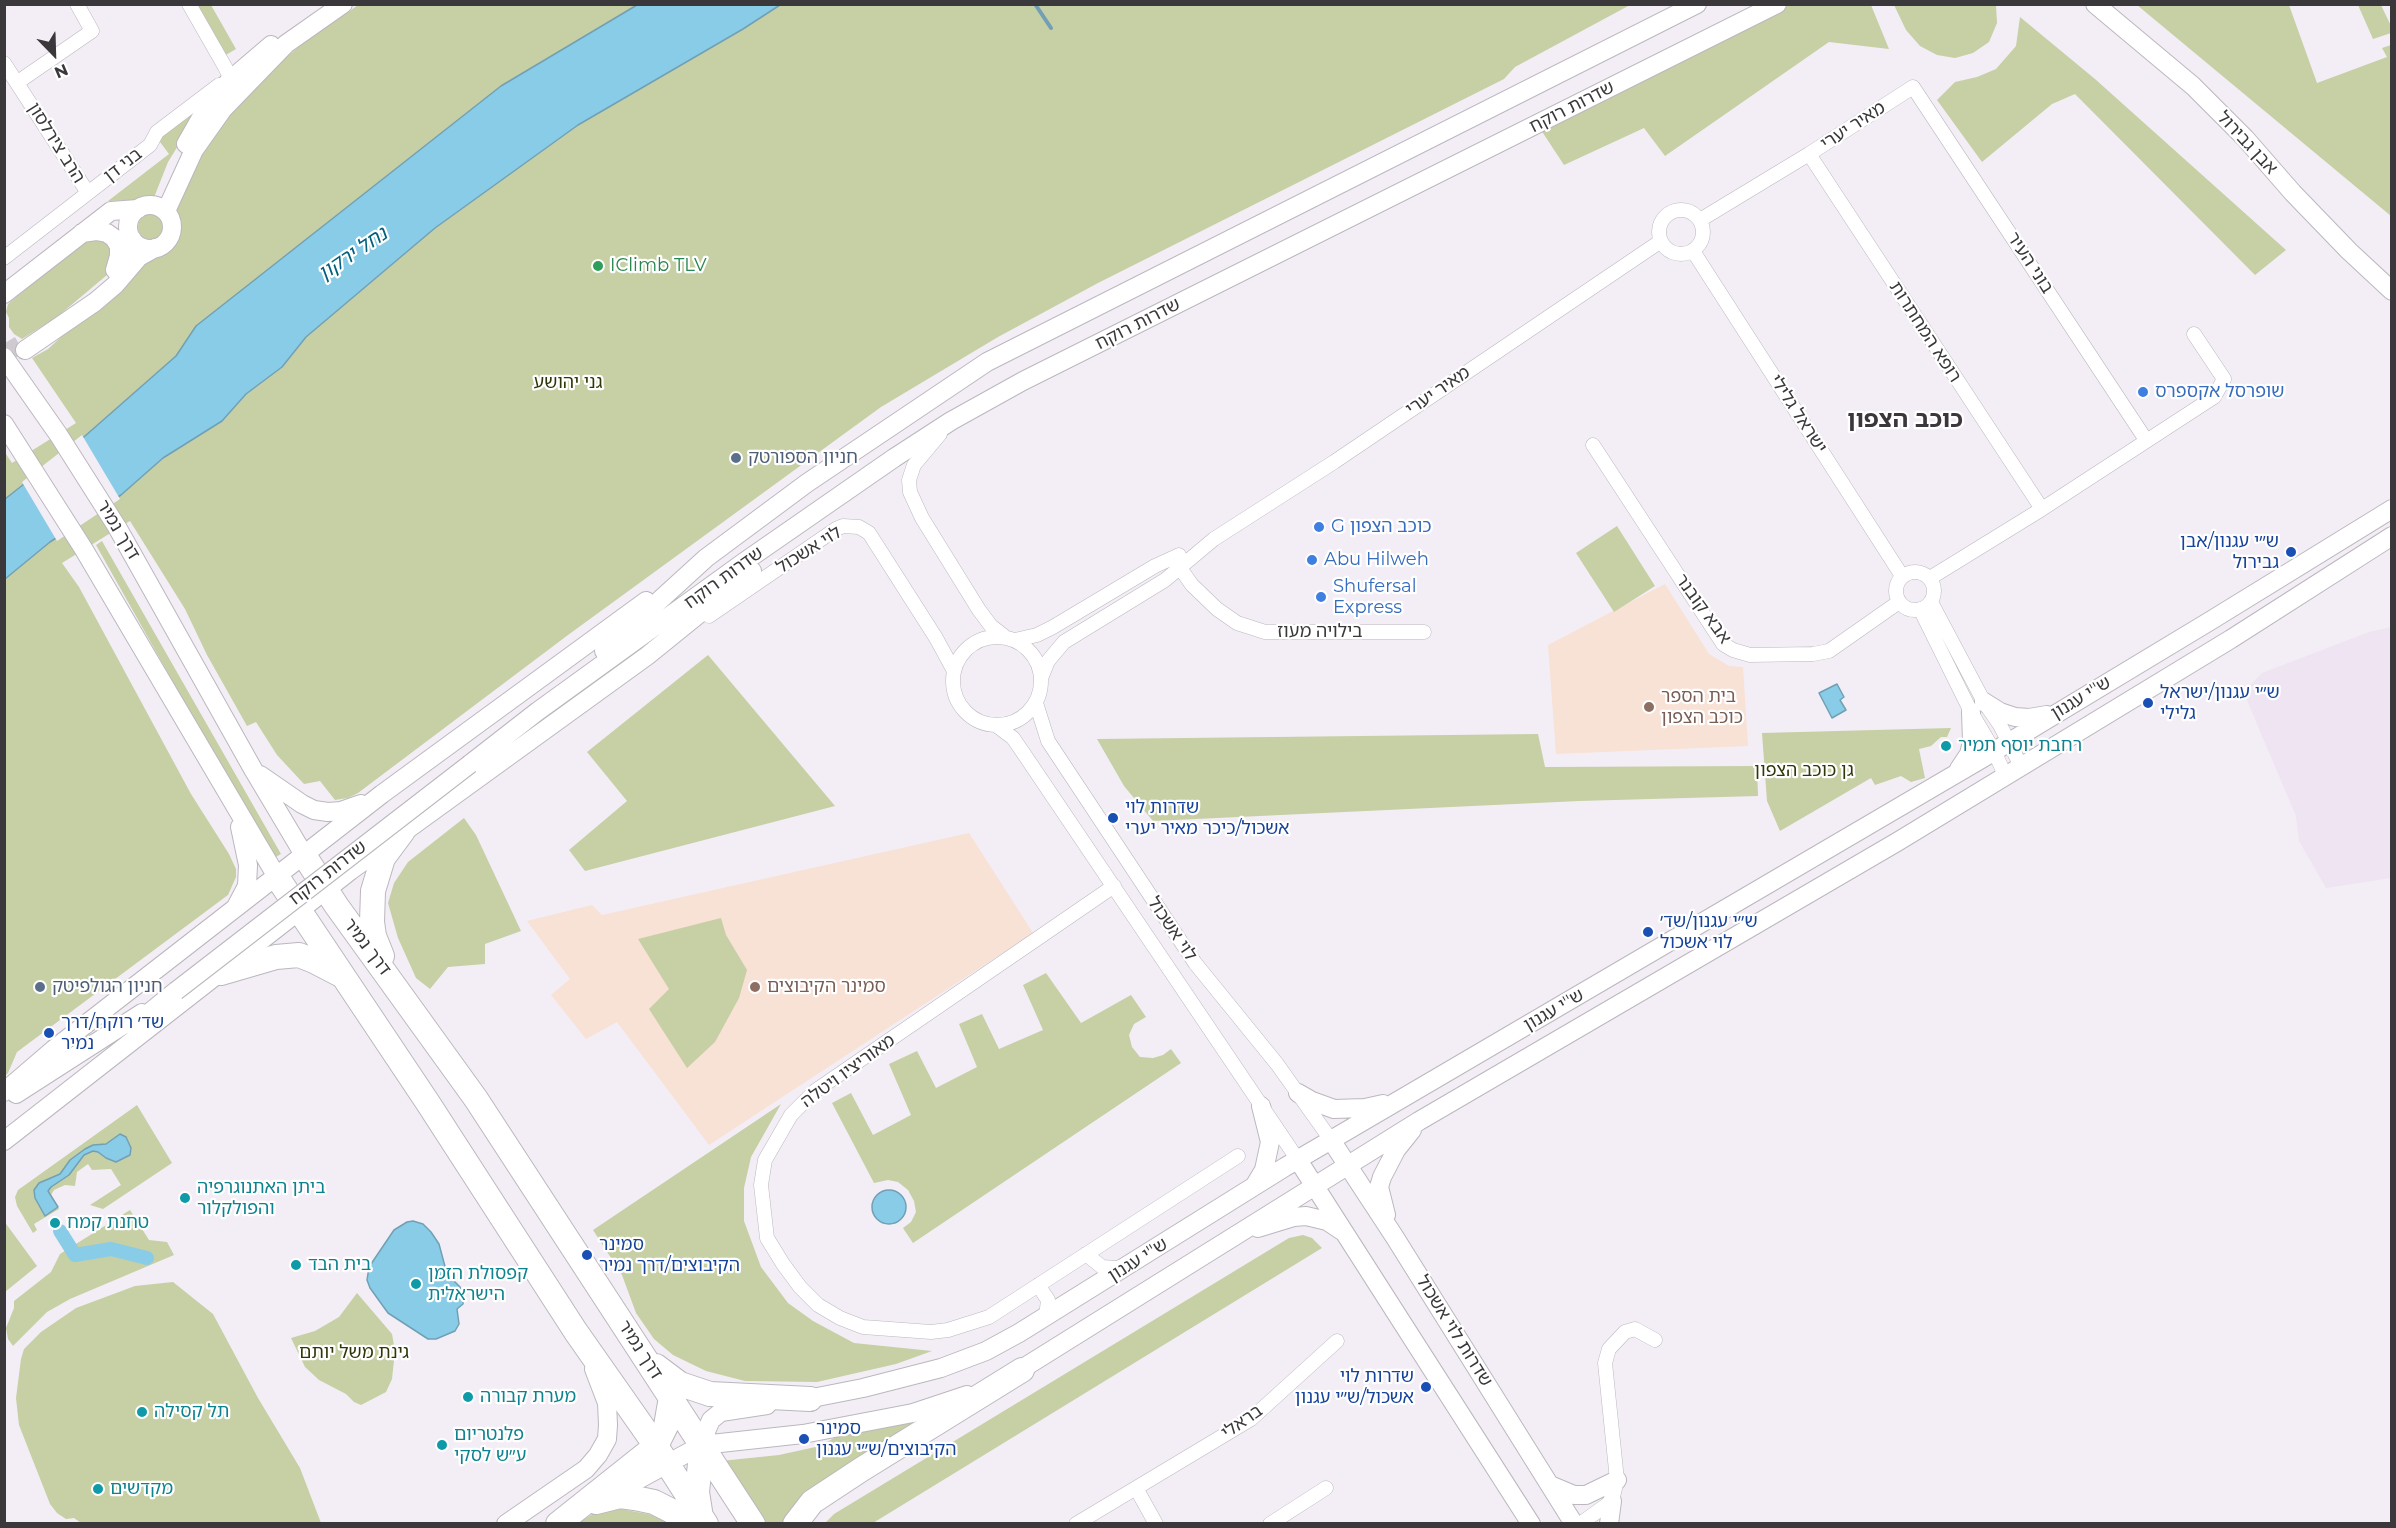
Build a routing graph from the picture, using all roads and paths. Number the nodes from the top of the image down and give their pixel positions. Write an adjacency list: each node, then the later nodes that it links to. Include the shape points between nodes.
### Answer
1 (77, 4): 10 (street, via 92,31)
2 (189, 4): 9 (street)
3 (329, 4): 9 (main road, בני דן)
4 (343, 4): 12 (main road, via 286,44)
5 (1697, 4): 36 (main road, שדרות רוקח, via 987,362 807,483)
6 (1777, 4): 28 (main road, שדרות רוקח, via 1023,381)
7 (2095, 4): 24 (main road, אבן גבירול, via 2193,86)
8 (4, 63): 10 (street, הרב צירלסון)
9 (233, 76): 12 (street); 14 (street, בני דן, via 157,132 150,145); 15 (main road, בני דן, via 206,109)
10 (18, 82): 14 (street, הרב צירלסון)
11 (1913, 87): 13 (street, מאיר יערי); 30 (street, בוני העיר)
12 (223, 109): 15 (main road)
13 (1809, 154): 16 (street, מאיר יערי); 33 (street, רופא המחתרות)
14 (88, 193): 22 (street, בני דן)
15 (153, 208): 17 (main road, via 133,213); 18 (main road, via 111,211); 20 (main road, via 172,223 167,241)
16 (1700, 220): 19 (street, via 1688,212 1674,212 1662,220); 21 (street, via 1702,240)
17 (130, 232): 18 (main road, via 116,222); 20 (main road, via 142,247); 23 (main road, via 130,255)
18 (82, 233): 23 (main road, via 96,231 114,238 119,256); 25 (main road)
19 (1660, 242): 21 (street, via 1678,255); 37 (street, מאיר יערי, via 1334,462)
20 (155, 248): 23 (main road, via 139,257 95,302 23,347)
21 (1693, 251): 38 (street, ישראל גלילי)
22 (4, 258)
23 (114, 274)
24 (2391, 291)
25 (6, 296)
26 (2194, 334): 30 (street, via 2224,380 2214,397)
27 (4, 357): 56 (main road, דרך נמיר, bridge, via 117,526)
28 (951, 421): 32 (main road, שדרות רוקח); 45 (street, via 914,465 910,492 980,610 991,626)
29 (4, 423): 59 (main road, דרך נמיר, via 83,548)
30 (2146, 440): 33 (street)
31 (1593, 445): 41 (street, אבא קובנר, via 1723,644 1733,650 1750,655 1829,651)
32 (894, 458): 46 (main road); 51 (main road, שדרות רוקח)
33 (2042, 509): 39 (street)
34 (2391, 511): 52 (main road, ש''י עגנון)
35 (2391, 536): 55 (main road, ש''י עגנון, via 2231,639)
36 (706, 558): 51 (main road, שדרות רוקח); 60 (main road)
37 (1176, 562): 40 (street, מאיר יערי); 42 (street, מאיר יערי, via 1165,580); 44 (street, בילויה מעוז, via 1192,585 1217,609 1237,623 1265,632)
38 (1902, 576): 39 (street, via 1913,571); 41 (street, via 1896,587)
39 (1930, 578): 43 (street, via 1934,590)
40 (1111, 593): 42 (street); 45 (street, מאיר יערי, via 1037,635)
41 (1899, 602): 43 (street, via 1907,609)
42 (1120, 606): 48 (street, מאיר יערי, via 1064,642 1048,661)
43 (1925, 606): 50 (street)
44 (1424, 632)
45 (1009, 638): 47 (street, via 978,641 958,658); 48 (street, via 1033,654)
46 (647, 656): 47 (street, לוי אשכול, via 836,529 851,526 869,533); 61 (main road)
47 (954, 671): 53 (street, via 954,690 962,708 972,717)
48 (1042, 676): 49 (street)
49 (1036, 703): 53 (street, via 1019,720); 73 (street, לוי אשכול, via 1048,741 1195,963)
50 (1978, 707): 52 (main road, via 2015,717); 54 (street); 57 (main road, via 1970,754)
51 (538, 711): 71 (main road, שדרות רוקח, bridge)
52 (2055, 714): 54 (main road, ש''י עגנון)
53 (997, 726): 64 (street, לוי אשכול, via 1013,738)
54 (2002, 746): 55 (street); 57 (main road, ש''י עגנון); 58 (street)
55 (2021, 766): 58 (main road, ש''י עגנון)
56 (254, 771): 60 (main road, via 302,804 328,812 354,807); 62 (main road, דרך נמיר)
57 (1955, 774): 74 (main road, ש''י עגנון)
58 (2005, 776): 77 (main road, ש''י עגנון)
59 (226, 792): 63 (main road, דרך נמיר); 66 (main road, via 238,821 248,865 247,886)
60 (382, 795): 62 (main road)
61 (403, 831): 65 (main road); 70 (highway, via 383,858 371,905 374,936)
62 (304, 855): 63 (main road); 65 (highway, דרך נמיר)
63 (277, 877): 66 (main road); 67 (highway, דרך נמיר)
64 (1114, 886): 76 (street, לוי אשכול); 91 (street, מאוריציו ויטלה, via 815,1091 791,1115 765,1160 761,1185 767,1238 800,1287 818,1305 840,1318 862,1327 931,1332 988,1317)
65 (327, 890): 67 (main road); 70 (highway, דרך נמיר)
66 (233, 911): 72 (main road)
67 (300, 912): 68 (main road); 69 (highway, דרך נמיר)
68 (221, 973): 69 (highway, via 276,957 298,955); 80 (main road)
69 (344, 977): 93 (highway, דרך נמיר)
70 (392, 980): 96 (highway, דרך נמיר, via 476,1099)
71 (176, 991): 75 (main road, שדרות רוקח); 78 (main road, שדרות רוקח)
72 (4, 1092)
73 (1298, 1093): 74 (main road, via 1334,1110); 79 (street, לוי אשכול)
74 (1400, 1101): 79 (main road, ש''י עגנון)
75 (4, 1102)
76 (1261, 1106): 82 (street, לוי אשכול); 85 (main road, via 1270,1134 1269,1150 1260,1179)
77 (1419, 1121): 83 (main road, ש''י עגנון); 87 (main road, via 1396,1150 1379,1187)
78 (4, 1134)
79 (1331, 1140): 82 (main road, ש''י עגנון); 83 (main road, שדרות לוי אשכול)
80 (4, 1141)
81 (1238, 1156): 89 (street, מאוריציו ויטלה)
82 (1299, 1160): 84 (main road, שדרות לוי אשכול); 85 (main road, ש''י עגנון)
83 (1348, 1165): 84 (main road, ש''י עגנון); 87 (main road, שדרות לוי אשכול)
84 (1314, 1185): 86 (main road, שדרות לוי אשכול); 88 (main road, ש''י עגנון)
85 (1250, 1190): 90 (main road, ש''י עגנון)
86 (1346, 1234): 88 (main road, via 1327,1221 1306,1216); 117 (main road, שדרות לוי אשכול)
87 (1394, 1236): 103 (main road, שדרות לוי אשכול)
88 (1231, 1237): 97 (main road, ש''י עגנון)
89 (1086, 1254): 90 (street, via 1102,1267); 91 (street, מאוריציו ויטלה)
90 (1129, 1265): 92 (main road, ש''י עגנון)
91 (1038, 1285): 92 (street, via 1048,1300)
92 (1047, 1317): 99 (main road, ש''י עגנון, via 986,1351 957,1362)
93 (576, 1332): 101 (highway, דרך נמיר); 109 (main road, via 607,1403 607,1438 586,1469)
94 (1655, 1340): 102 (street, via 1635,1329 1625,1332 1609,1349 1605,1364)
95 (1337, 1341): 104 (street, בראלי, via 1251,1419)
96 (644, 1357): 98 (highway, דרך נמיר); 99 (highway, via 680,1384 711,1394)
97 (1022, 1370): 100 (main road, ש''י עגנון, via 973,1393 913,1413 803,1434); 113 (highway, via 853,1474 812,1503)
98 (670, 1397): 100 (highway, דרך נמיר); 101 (highway)
99 (810, 1399): 100 (main road, ש''י עגנון, via 721,1412 711,1420)
100 (702, 1445): 101 (highway); 108 (highway, via 697,1492); 112 (highway, דרך נמיר)
101 (662, 1455): 107 (main road); 108 (highway, דרך נמיר); 110 (highway)
102 (1617, 1480): 103 (main road, via 1586,1495 1574,1495); 106 (street)
103 (1550, 1485): 118 (main road, שדרות לוי אשכול)
104 (1136, 1488): 114 (street, בראלי); 115 (street)
105 (1326, 1488): 116 (street)
106 (1612, 1501): 119 (street); 120 (main road)
107 (596, 1502): 108 (highway, via 635,1497); 111 (main road)
108 (701, 1520)
109 (506, 1524)
110 (558, 1524)
111 (563, 1524)
112 (753, 1524)
113 (795, 1524)
114 (1076, 1524)
115 (1156, 1524)
116 (1270, 1524)
117 (1531, 1524)
118 (1574, 1524)
119 (1580, 1524)
120 (1610, 1524)

